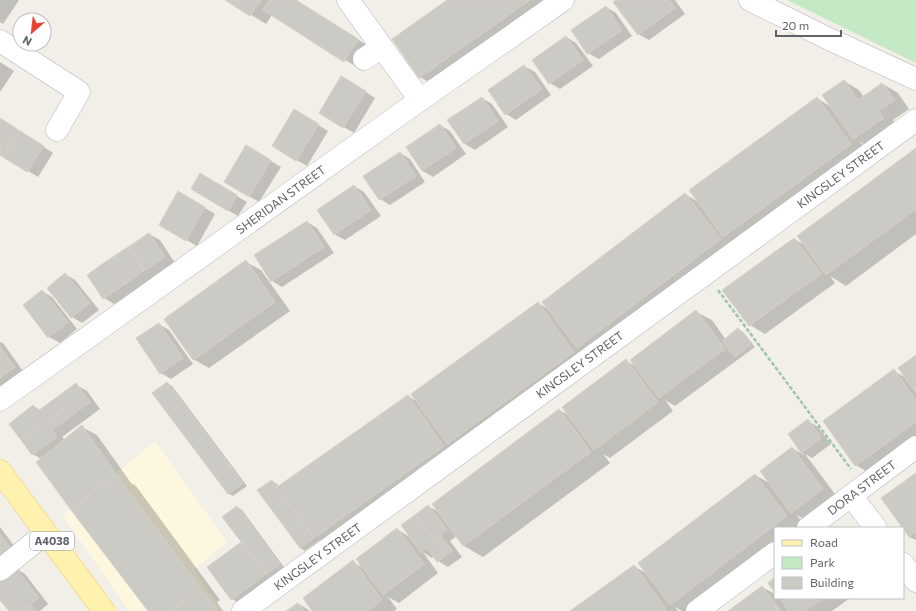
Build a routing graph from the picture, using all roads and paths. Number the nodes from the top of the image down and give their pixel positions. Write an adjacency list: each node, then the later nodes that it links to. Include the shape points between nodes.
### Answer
1 (348, 0): 5 (street)
2 (563, 0): 8 (street, SHERIDAN STREET)
3 (750, 0): 7 (street)
4 (0, 41): 10 (street, via 79,92)
5 (382, 47): 6 (street); 8 (street)
6 (364, 60)
7 (916, 79)
8 (420, 100): 12 (street, SHERIDAN STREET)
9 (916, 120): 11 (street, KINGSLEY STREET)
10 (57, 130)
11 (706, 273): 15 (path); 24 (street, KINGSLEY STREET)
12 (0, 400)
13 (916, 447): 15 (street, DORA STREET)
14 (0, 471): 18 (main road, A4038)
15 (858, 491): 16 (street, DORA STREET); 17 (street)
16 (809, 527)
17 (876, 527)
18 (46, 533): 21 (street); 23 (main road, A4038)
19 (774, 554): 25 (street)
20 (904, 565): 22 (street)
21 (0, 570)
22 (916, 581)
23 (104, 611)
24 (244, 611)
25 (697, 611)

